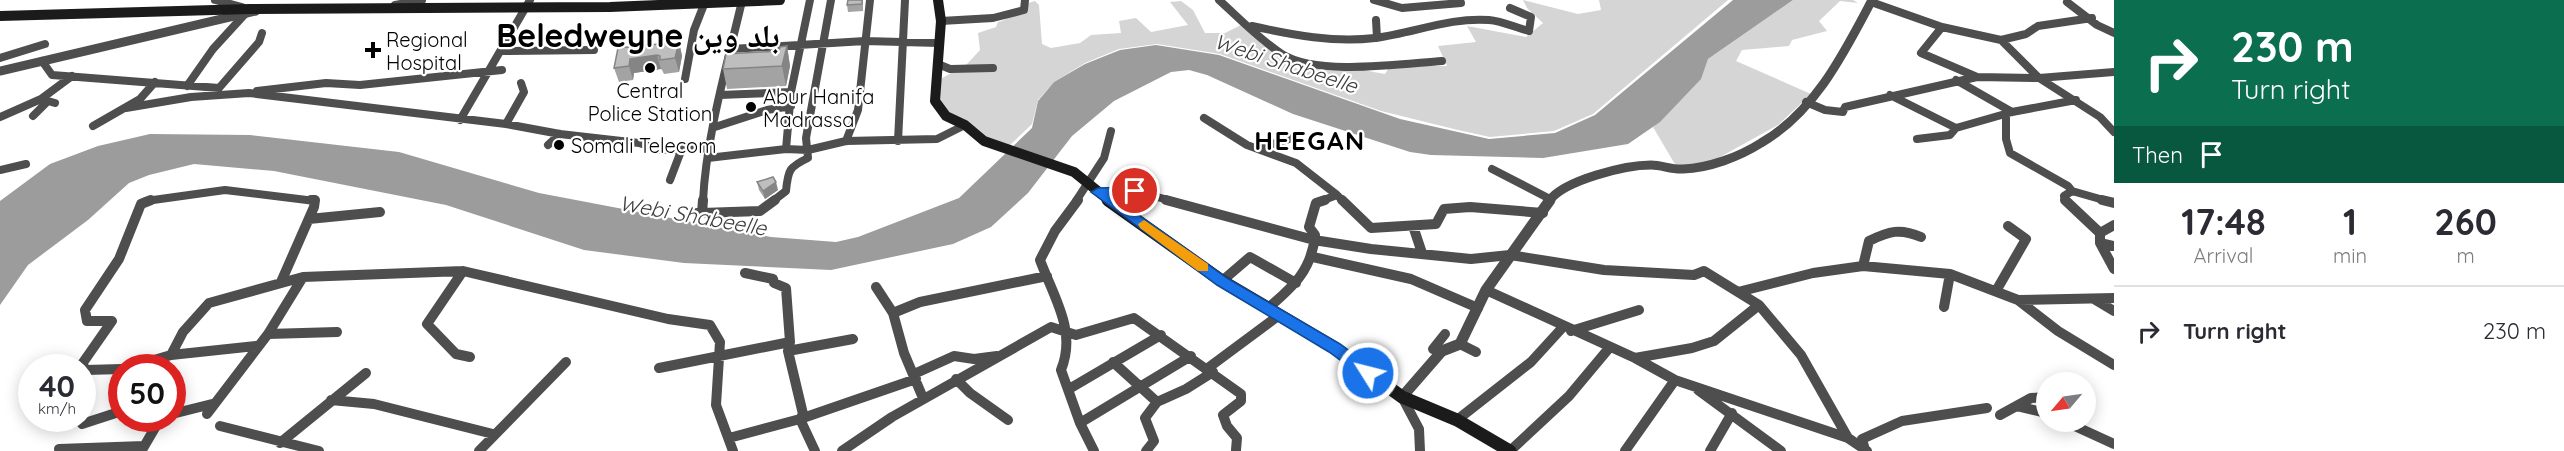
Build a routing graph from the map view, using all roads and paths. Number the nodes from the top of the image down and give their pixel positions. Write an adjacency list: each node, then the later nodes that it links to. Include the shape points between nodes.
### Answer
1 (422, 0): 19 (street)
2 (780, 0): 12 (main road)
3 (810, 0): 36 (street)
4 (831, 0): 33 (street)
5 (870, 0): 32 (street)
6 (905, 0): 30 (street)
7 (938, 0): 24 (main road)
8 (1025, 0): 24 (street, via 1024,10 1012,15 976,22)
9 (1219, 0): 25 (street)
10 (1374, 0): 16 (street, via 1402,8)
11 (222, 1): 20 (street)
12 (742, 1): 14 (main road); 37 (street)
13 (1871, 1): 26 (street); 63 (street, via 1823,87)
14 (705, 2): 17 (main road, via 610,7); 52 (street, via 691,37)
15 (2067, 2): 22 (street)
16 (1461, 3)
17 (528, 4): 19 (main road); 39 (street)
18 (1510, 8): 29 (street, via 1531,17 1529,31 1490,20 1459,21)
19 (366, 10): 20 (main road)
20 (250, 12): 21 (main road, via 62,11); 41 (street); 56 (street, via 213,49)
21 (0, 16)
22 (2092, 18): 28 (street, via 2104,30); 31 (street, via 2038,26 2026,34)
23 (1376, 20): 29 (street)
24 (941, 21): 34 (main road)
25 (1252, 26): 29 (street, via 1298,37); 42 (street, via 1282,54 1305,65)
26 (1942, 27): 31 (street); 50 (street, via 1921,53)
27 (262, 33): 56 (street, via 259,42 219,88)
28 (2114, 33)
29 (1377, 38)
30 (901, 40): 32 (street); 34 (street); 82 (street)
31 (2001, 40): 51 (street)
32 (865, 41): 33 (street); 81 (street, via 858,110)
33 (823, 43): 36 (street); 86 (street, via 806,138)
34 (939, 43): 43 (main road)
35 (45, 44): 40 (street)
36 (803, 44): 37 (street); 57 (street)
37 (730, 49): 59 (street)
38 (594, 50): 39 (street)
39 (501, 51): 46 (street)
40 (0, 58)
41 (42, 61): 48 (street); 49 (street, via 52,75)
42 (1442, 61)
43 (938, 64): 44 (street, via 950,69); 72 (main road, via 935,101 946,116)
44 (993, 68)
45 (502, 70): 46 (street)
46 (490, 72): 58 (street, via 360,85 326,82); 70 (street)
47 (2114, 72): 51 (street)
48 (1, 73)
49 (72, 76): 54 (street); 62 (street)
50 (1977, 77): 51 (street); 53 (street)
51 (2039, 78): 61 (street)
52 (685, 79)
53 (1956, 80): 60 (street); 66 (street)
54 (154, 82): 56 (street); 65 (street)
55 (521, 83): 71 (street, via 524,92)
56 (187, 86)
57 (791, 92): 59 (street); 64 (street)
58 (249, 93): 65 (street, via 183,98); 70 (street)
59 (720, 95): 74 (street)
60 (1890, 95): 63 (street, via 1845,107 1842,112); 75 (street)
61 (2076, 100): 66 (street); 77 (street)
62 (48, 101): 67 (street); 68 (street)
63 (1806, 102): 96 (street, via 1797,118 1770,138 1716,163 1683,170 1649,165 1606,174 1578,182)
64 (791, 106): 74 (street); 85 (street)
65 (126, 108): 73 (street)
66 (2009, 113): 75 (street); 94 (street, via 2006,139 2010,153)
67 (33, 116)
68 (0, 117)
69 (1204, 118): 84 (street, via 1235,139)
70 (459, 120): 71 (street)
71 (506, 124): 78 (street)
72 (965, 125): 82 (street, via 937,139); 93 (main road, via 984,141 1074,172)
73 (93, 126)
74 (715, 127): 88 (street)
75 (1956, 128): 80 (street, via 1950,135)
76 (1112, 131): 93 (street)
77 (2114, 132)
78 (560, 134): 83 (street); 87 (street)
79 (1296, 137): 84 (street)
80 (1917, 139)
81 (846, 141): 82 (street); 86 (street)
82 (898, 141)
83 (548, 145)
84 (1259, 148): 95 (street, via 1296,163)
85 (786, 149): 86 (street); 88 (street)
86 (808, 150): 88 (street, via 808,158 793,165 788,174 786,191 760,211 699,213 705,160)
87 (681, 151): 88 (street); 92 (street)
88 (710, 153)
89 (26, 164): 91 (street)
90 (1492, 169): 96 (street)
91 (0, 170)
92 (670, 180)
93 (1094, 189): 106 (street, via 1135,191); 116 (street, via 1058,226 1040,260); 118 (main road)
94 (2072, 191): 97 (street); 105 (street, via 2064,196 2065,200)
95 (1337, 195): 102 (street, via 1371,228); 106 (street, via 1316,203 1309,227 1316,235)
96 (1550, 199): 99 (street)
97 (2114, 203)
98 (380, 212): 100 (street)
99 (1543, 213): 102 (street, via 1470,207 1444,209 1436,224); 109 (street)
100 (309, 219): 119 (street); 159 (street, via 316,202 313,200 248,191 154,198 141,204 119,259 85,310 87,321 112,321 82,364 86,370)
101 (2114, 225): 105 (street)
102 (1413, 226): 108 (street)
103 (2008, 226): 123 (street, via 2026,239)
104 (1921, 237): 111 (street, via 1899,228 1869,241)
105 (2100, 238): 107 (street); 112 (street)
106 (1314, 240): 108 (street); 110 (street)
107 (2114, 246)
108 (1422, 254): 109 (street, via 1471,259)
109 (1510, 255): 122 (street); 124 (street, via 1604,270 1694,275 1704,271)
110 (1313, 257): 120 (street); 129 (street, via 1411,279)
111 (1863, 266): 115 (street); 124 (street, via 1813,273)
112 (2114, 269)
113 (463, 271): 117 (street); 149 (street, via 668,319 705,323 720,342); 153 (street, via 427,324 456,354)
114 (745, 273): 144 (street, via 773,279 786,288)
115 (1950, 274): 123 (street); 130 (street)
116 (1047, 276): 134 (street, via 920,302); 137 (street)
117 (303, 278): 119 (street); 138 (street)
118 (1222, 281): 120 (street, via 1250,257); 133 (main road)
119 (281, 282): 148 (street, via 209,303)
120 (1296, 283): 133 (street)
121 (876, 287): 134 (street)
122 (1486, 290): 129 (street); 135 (street)
123 (1996, 291): 127 (street)
124 (1738, 292): 128 (street)
125 (2114, 298): 126 (street)
126 (2094, 299): 127 (street); 132 (street)
127 (2018, 300): 157 (street, via 2058,331)
128 (1759, 305): 154 (street, via 1709,344); 187 (street, via 1801,355)
129 (1478, 308): 142 (street)
130 (1944, 308)
131 (1639, 309): 135 (street)
132 (2114, 311)
133 (1273, 312): 160 (street); 167 (main road, via 1335,348)
134 (893, 313): 162 (street)
135 (1567, 329): 145 (street); 180 (street)
136 (337, 332): 138 (street)
137 (1068, 333): 139 (street, via 1076,335 1134,318); 150 (street, via 1051,327); 166 (street, via 1068,353 1061,370)
138 (268, 334): 143 (street)
139 (1161, 334): 151 (street, via 1183,354); 156 (street)
140 (1445, 334): 146 (street)
141 (853, 339): 144 (street)
142 (1460, 344): 146 (street); 147 (street)
143 (256, 346): 152 (street); 175 (street, via 209,409)
144 (789, 346): 149 (street); 178 (street, via 803,414)
145 (1610, 347): 154 (street); 201 (street, via 1569,396)
146 (1437, 348): 167 (street)
147 (1476, 352)
148 (168, 354)
149 (720, 356): 158 (street); 186 (street, via 716,405)
150 (1005, 356): 162 (street, via 954,356); 163 (street)
151 (1191, 356): 160 (street); 165 (street)
152 (186, 357)
153 (470, 357)
154 (1635, 357): 164 (street)
155 (566, 362): 185 (street)
156 (1113, 362): 165 (street); 166 (street)
157 (2114, 365)
158 (659, 368)
159 (108, 370)
160 (1211, 370): 171 (street, via 1186,389); 192 (street, via 1241,394 1241,401 1223,415 1237,438)
161 (366, 373): 170 (street)
162 (915, 376): 168 (street); 178 (street)
163 (956, 379): 168 (street); 179 (street)
164 (1680, 381): 176 (street); 187 (street); 202 (street)
165 (1142, 388): 171 (street); 181 (street)
166 (1069, 389): 181 (street)
167 (1402, 397): 180 (main road); 200 (street, via 1419,423)
168 (923, 398): 197 (street)
169 (2036, 398): 172 (street)
170 (331, 400): 185 (street, via 374,404); 188 (street)
171 (1157, 402): 199 (street, via 1145,418 1154,441)
172 (2016, 406): 174 (street); 177 (street)
173 (1987, 408): 205 (street, via 1902,421 1862,439)
174 (2036, 411)
175 (186, 412)
176 (1732, 413): 203 (street); 204 (street)
177 (2000, 414)
178 (800, 419): 186 (street); 196 (street)
179 (1008, 420)
180 (1456, 420): 201 (main road)
181 (1080, 423): 198 (street)
182 (220, 426): 188 (street)
183 (151, 432): 191 (street)
184 (2088, 432): 189 (street)
185 (493, 434): 194 (street)
186 (729, 438): 195 (street)
187 (1848, 438): 205 (street)
188 (280, 443): 193 (street)
189 (2114, 444)
190 (59, 448): 191 (street)
191 (143, 449)
192 (1236, 450)
193 (319, 451)
194 (479, 451)
195 (733, 451)
196 (815, 451)
197 (843, 451)
198 (1094, 451)
199 (1146, 451)
200 (1420, 451)
201 (1510, 451)
202 (1625, 451)
203 (1710, 451)
204 (1781, 451)
205 (1865, 451)

